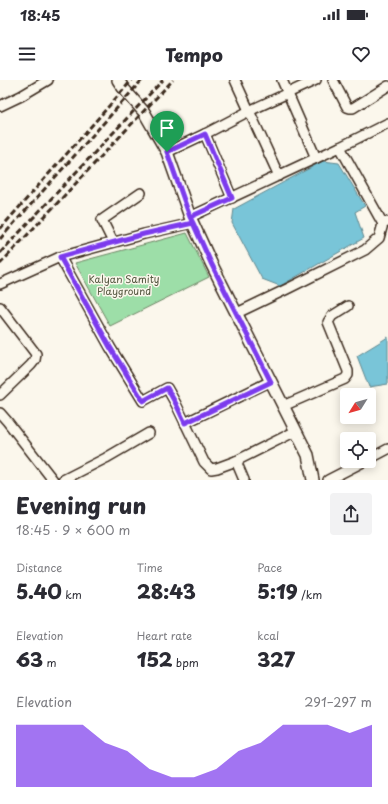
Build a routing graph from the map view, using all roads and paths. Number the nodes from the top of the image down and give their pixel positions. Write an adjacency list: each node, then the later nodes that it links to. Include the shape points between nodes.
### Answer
1 (48, 80): 9 (street)
2 (118, 80): 14 (street, via 144,112)
3 (235, 80): 10 (street)
4 (282, 80): 8 (street)
5 (316, 80): 8 (street)
6 (333, 80): 7 (street, via 350,108)
7 (388, 87)
8 (288, 93): 10 (street); 15 (street)
9 (0, 106)
10 (249, 111): 12 (street); 16 (street)
11 (388, 123): 13 (street)
12 (205, 134): 14 (street); 18 (street)
13 (340, 147): 15 (street); 20 (street)
14 (167, 152): 19 (street)
15 (316, 158): 16 (street)
16 (279, 176): 18 (street)
17 (141, 193): 21 (street, via 102,220)
18 (232, 198): 19 (street)
19 (191, 220): 21 (street); 26 (street)
20 (385, 222): 26 (street, via 379,238 365,250)
21 (113, 242): 22 (street)
22 (60, 257): 23 (street); 31 (street, via 143,401 167,388)
23 (0, 284)
24 (348, 306): 29 (street, via 332,316 328,322 348,375 345,379)
25 (0, 308): 28 (street, via 36,354 31,365)
26 (237, 313): 27 (street)
27 (271, 382): 29 (street); 31 (street)
28 (0, 395)
29 (283, 406): 32 (street)
30 (0, 413): 38 (street)
31 (185, 423): 36 (street, via 204,462 211,469)
32 (296, 431): 36 (street); 41 (street, via 308,455)
33 (150, 432): 39 (street)
34 (388, 449): 35 (street)
35 (376, 455)
36 (236, 461): 40 (street)
37 (351, 468): 42 (street)
38 (53, 480)
39 (63, 480)
40 (244, 480)
41 (314, 480)
42 (328, 480)

